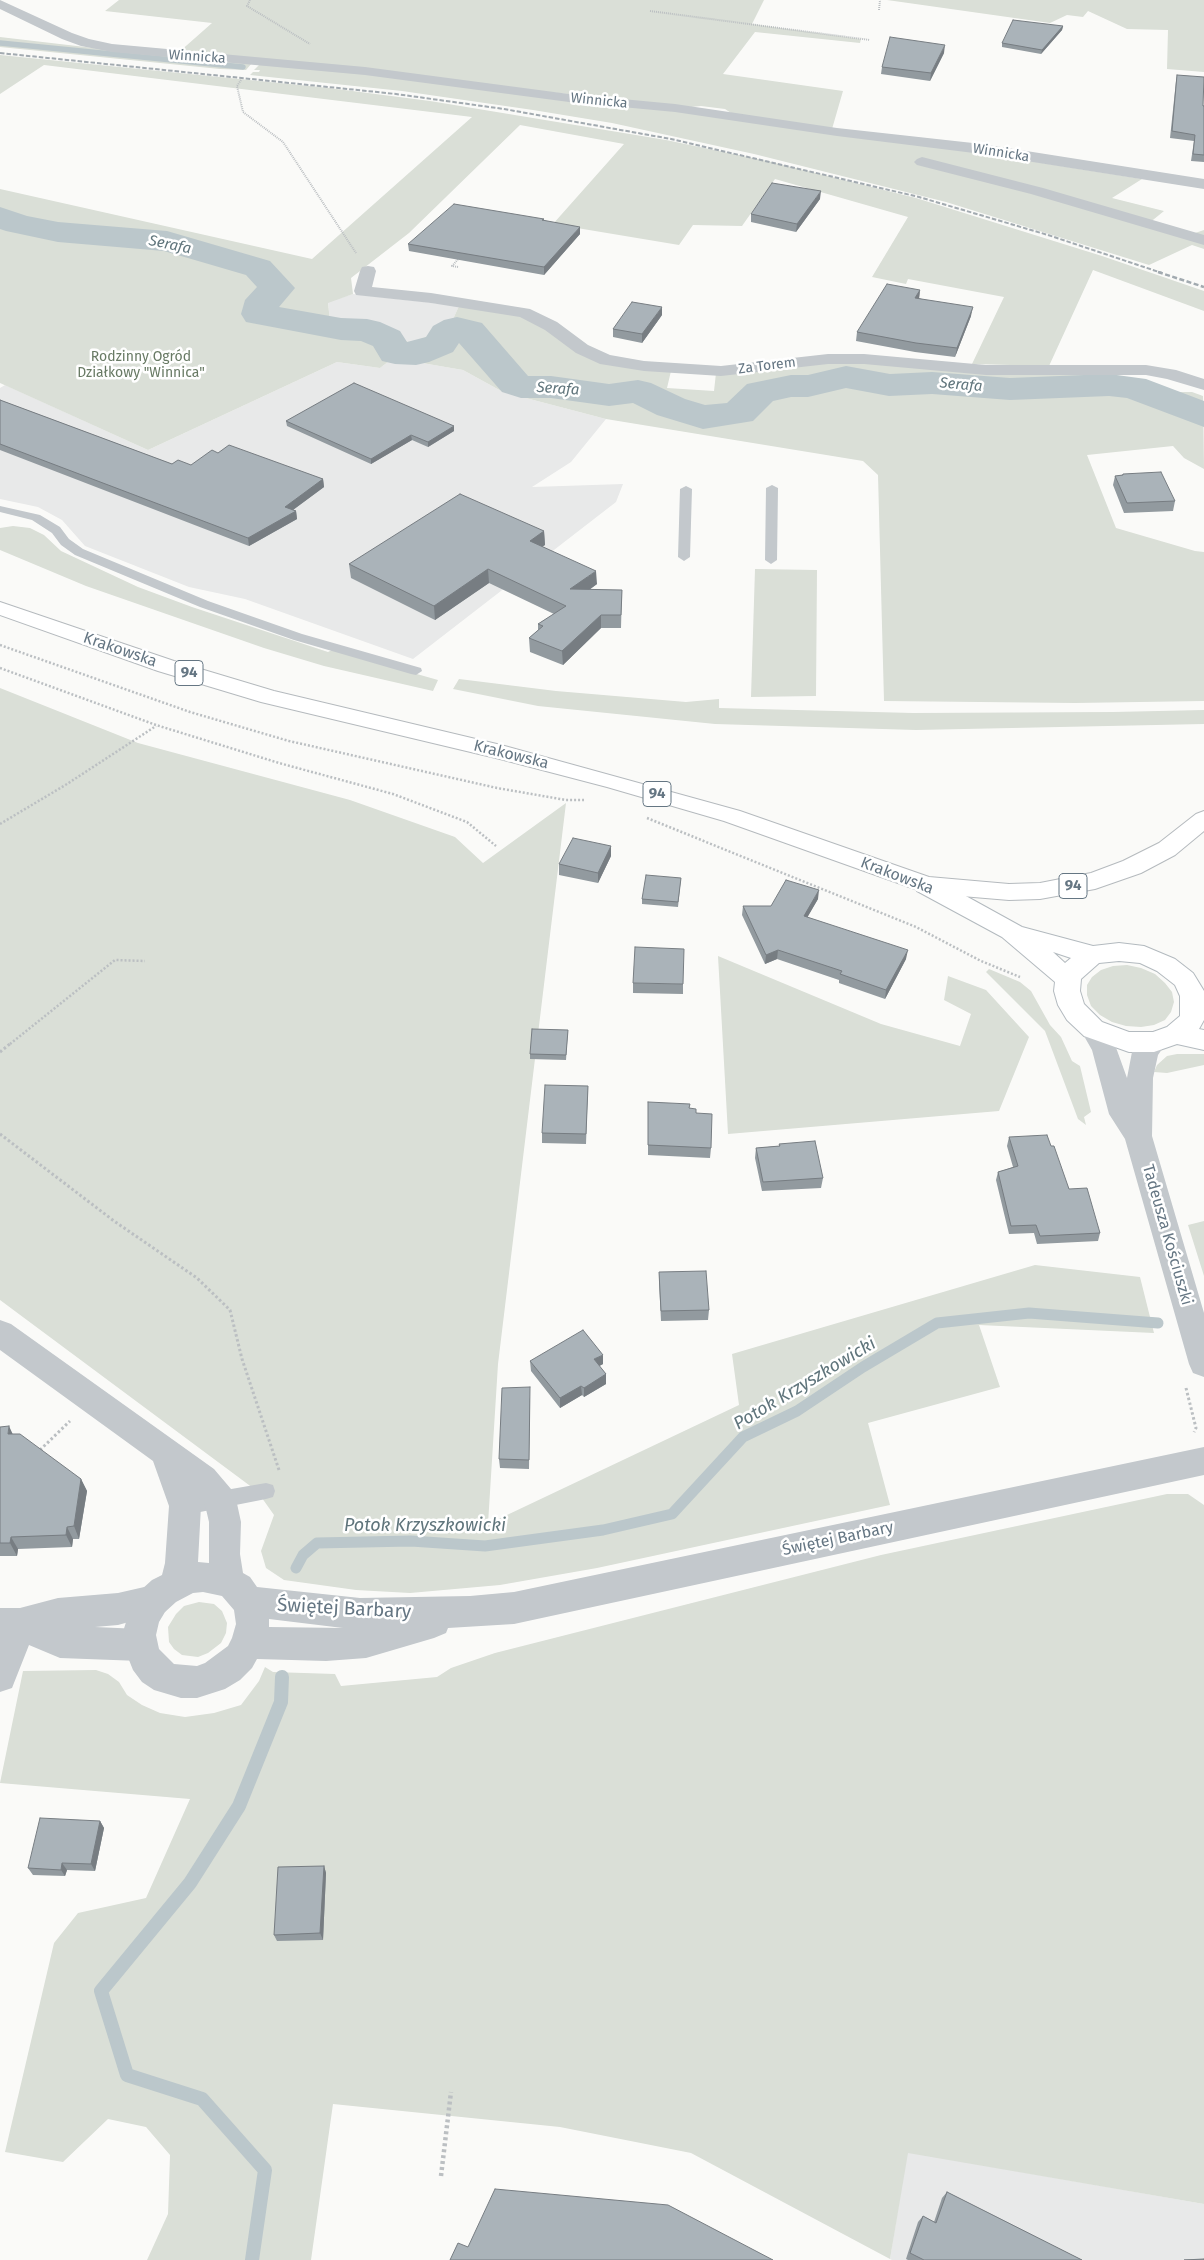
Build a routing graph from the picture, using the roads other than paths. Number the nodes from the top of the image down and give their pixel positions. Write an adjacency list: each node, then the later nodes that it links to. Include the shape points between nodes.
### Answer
1 (0, 4): 2 (street, Winnicka, via 67,36 112,48 309,66 675,108)
2 (965, 147): 3 (street, Winnicka); 4 (street, via 929,163)
3 (1204, 184)
4 (1204, 240)
5 (368, 271): 6 (street, Za Torem, via 362,291 524,313 606,360 644,366 721,371 822,360 864,359 986,370 1146,370)
6 (1204, 385)
7 (772, 488): 11 (lane)
8 (686, 490): 10 (lane)
9 (2, 511): 13 (lane, via 36,517 56,530 79,552 204,604 298,638)
10 (684, 556)
11 (771, 560)
12 (0, 608): 15 (main road, Krakowska / 94, via 166,666 269,697 501,752 732,816)
13 (416, 671)
14 (1204, 819): 15 (main road, 94, via 1167,849 1095,881 1040,891 1009,892)
15 (926, 885): 16 (main road, Krakowska)
16 (1011, 931): 17 (main road, Krakowska); 18 (main road, Krakowska)
17 (1093, 956): 18 (main road, via 1079,964); 19 (main road, via 1132,953 1156,959 1184,979)
18 (1068, 979): 20 (main road, via 1066,991 1071,1005 1076,1014)
19 (1199, 1008): 21 (main road, via 1190,1022)
20 (1093, 1028): 21 (main road, via 1130,1042); 23 (street, Tadeusza Kościuszki, via 1105,1049 1123,1114)
21 (1165, 1038): 22 (main road); 23 (street, Tadeusza Kościuszki, via 1145,1052 1140,1078)
22 (1204, 1040)
23 (1138, 1136): 25 (street, Tadeusza Kościuszki)
24 (0, 1333): 26 (street)
25 (1204, 1364)
26 (166, 1452): 29 (street, via 203,1479); 30 (street)
27 (1204, 1461): 33 (street, Świętej Barbary, via 514,1608)
28 (266, 1491): 29 (lane)
29 (220, 1499): 30 (lane); 32 (street, via 225,1522 224,1554)
30 (185, 1506): 31 (street, via 181,1562)
31 (165, 1592): 32 (street, via 203,1577); 34 (street, via 118,1609 58,1614); 36 (street, via 144,1617)
32 (238, 1592): 33 (street, Świętej Barbary, via 360,1614); 35 (street, via 253,1624)
33 (470, 1612): 35 (street, Świętej Barbary, via 366,1642)
34 (10, 1624): 36 (street, via 60,1642); 37 (street)
35 (248, 1644): 36 (street, via 228,1668 197,1682 166,1678 145,1659)
36 (140, 1645)
37 (0, 1676)

